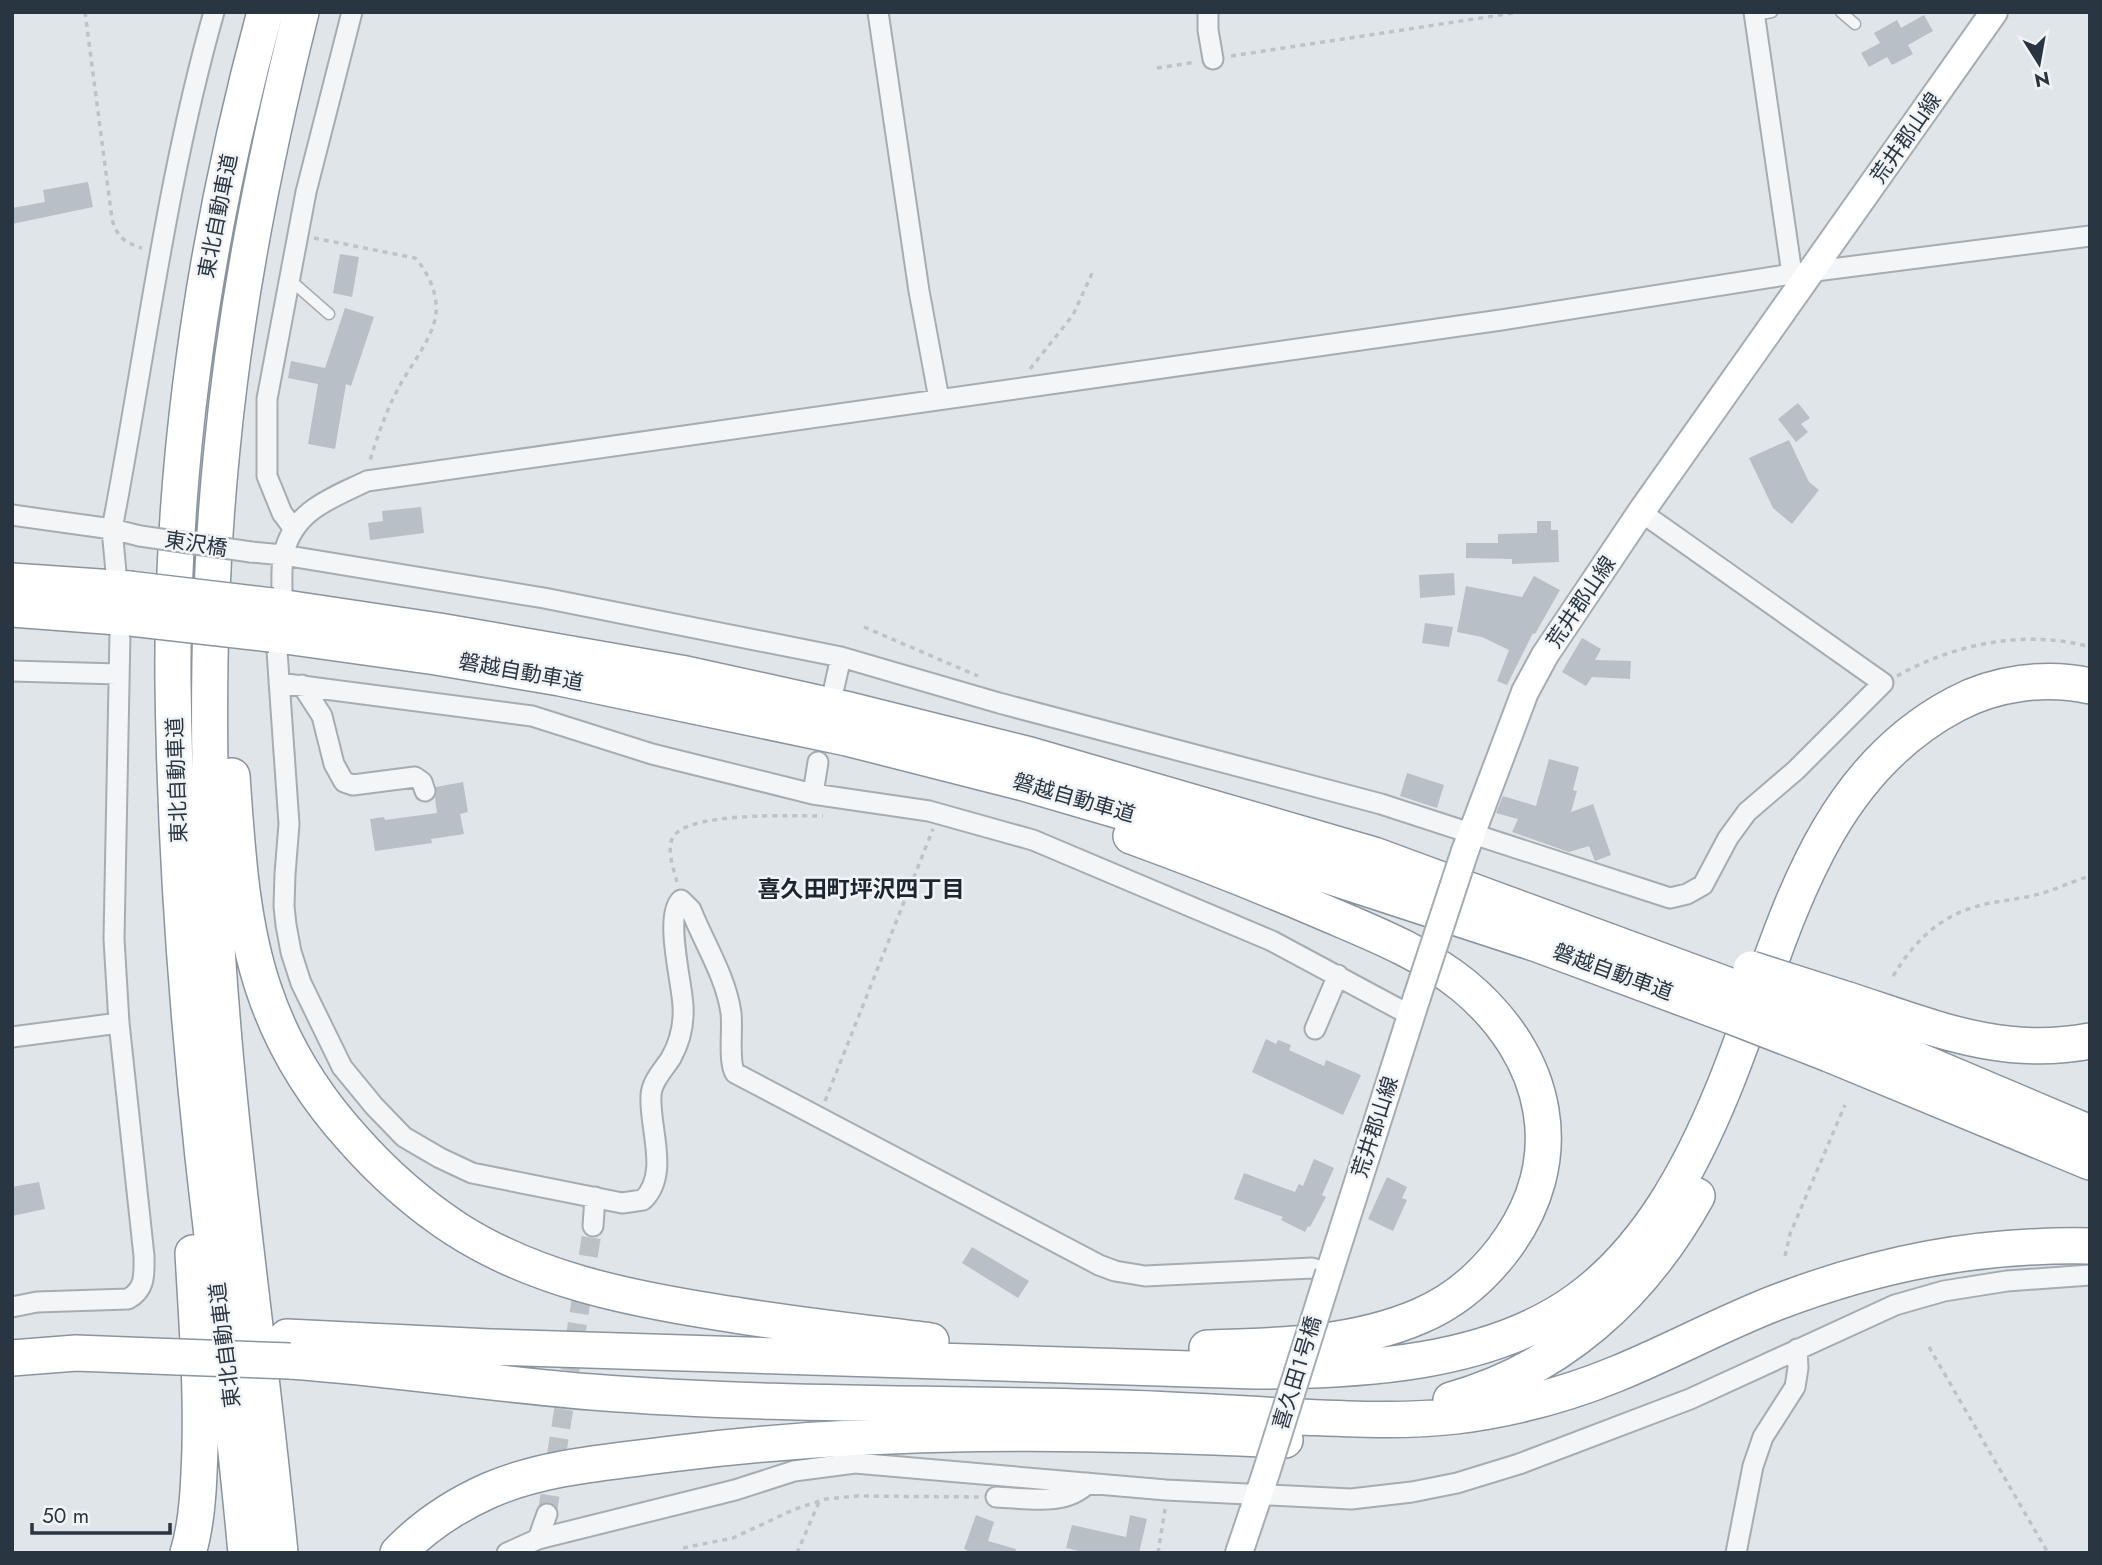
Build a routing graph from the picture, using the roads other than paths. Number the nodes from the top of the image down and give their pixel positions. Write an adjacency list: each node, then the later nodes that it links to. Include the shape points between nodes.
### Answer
1 (214, 12): 20 (street, via 161,251)
2 (265, 12): 40 (highway, 東北自動車道, via 239,108 215,227 184,449 173,680)
3 (301, 12): 16 (highway, 東北自動車道, via 275,116)
4 (352, 12): 14 (street)
5 (878, 12): 17 (street)
6 (1208, 12): 11 (street)
7 (1841, 12): 10 (lane)
8 (1994, 12): 13 (main road, 荒井郡山線)
9 (1760, 13): 13 (street)
10 (1855, 24)
11 (1213, 59)
12 (2090, 236): 13 (street)
13 (1802, 273): 17 (street); 18 (main road, 荒井郡山線)
14 (289, 279): 15 (lane); 21 (street, via 267,399 266,442 267,476)
15 (329, 314)
16 (234, 343): 61 (highway, via 227,673 239,862 263,988 276,1024 314,1091 365,1153 425,1207 457,1230 523,1264 643,1299); 76 (highway, 東北自動車道, via 221,451 210,659 214,896 235,1150)
17 (939, 399): 21 (street, via 363,482 326,499)
18 (1641, 512): 39 (main road, 荒井郡山線, via 1525,692); 39 (street, 東沢橋, via 1883,683 1747,812 1703,885 1687,894 1670,898 1653,894)
19 (12, 514): 20 (street, 東沢橋)
20 (112, 528): 22 (street, 東沢橋, bridge, via 140,536); 24 (street)
21 (294, 529): 22 (street)
22 (283, 555): 26 (street); 27 (street, 東沢橋, via 544,597)
23 (12, 581): 24 (highway, 磐越自動車道)
24 (124, 603): 25 (highway, 磐越自動車道); 26 (highway, 磐越自動車道, bridge); 29 (street)
25 (12, 608)
26 (275, 621): 30 (street); 34 (highway, 磐越自動車道); 42 (highway, 磐越自動車道, via 561,651 845,709 1030,755 1551,901 1692,951)
27 (841, 657): 33 (street); 39 (street, 東沢橋, via 1381,803)
28 (12, 671): 29 (street)
29 (118, 674): 44 (street, via 114,939)
30 (279, 683): 31 (street); 52 (street, via 289,824 286,925 301,983 342,1067 404,1137 440,1158 472,1173)
31 (302, 685): 37 (street, via 322,716 334,764 344,782 353,785 415,777); 38 (street, via 532,716 652,754)
32 (2090, 686): 49 (highway, via 2028,682 1966,698 1910,733 1863,781 1840,810 1807,871)
33 (834, 688)
34 (681, 703): 42 (highway, 磐越自動車道, via 847,738 1020,782 1209,836 1537,944); 64 (highway, via 1018,800 1212,865 1402,946 1463,985 1500,1021 1517,1043 1537,1090 1545,1139 1542,1166 1525,1216 1493,1263 1447,1302 1395,1325 1301,1344)
35 (2090, 708): 68 (highway, via 2057,703 2000,710 1952,731 1889,785 1855,829 1830,875 1752,1079 1705,1181 1656,1261 1613,1308 1563,1348 1492,1386 1423,1407)
36 (818, 762): 38 (street)
37 (425, 790)
38 (813, 794): 41 (street, via 939,814 1033,840 1272,941)
39 (1468, 841): 43 (main road, 荒井郡山線, bridge)
40 (183, 918): 74 (highway, via 187,1157 200,1399 197,1506); 75 (highway, 東北自動車道)
41 (1338, 975): 43 (street); 46 (street)
42 (1741, 992): 45 (highway, bridge); 45 (highway, 磐越自動車道, bridge)
43 (1414, 1006): 55 (main road, 荒井郡山線)
44 (119, 1023): 47 (street); 58 (street, via 144,1282 128,1299)
45 (1838, 1027): 48 (highway, via 1947,1032 2000,1045 2060,1046); 50 (highway, 磐越自動車道); 51 (highway, 磐越自動車道)
46 (1315, 1030)
47 (12, 1037)
48 (2090, 1041)
49 (1712, 1116): 60 (highway, via 1649,1229 1628,1255 1578,1300 1541,1322 1491,1342 1387,1365 1255,1371); 64 (highway, via 1670,1183 1625,1238 1578,1279 1523,1310 1461,1331 1363,1350)
50 (2090, 1133)
51 (2090, 1162)
52 (595, 1197): 53 (street); 55 (street, via 622,1203 639,1201 649,1194 656,1178 650,1093 673,1054 681,1029 681,984 673,942 676,905 681,900 691,910 731,1009 735,1073 1115,1271 1145,1276 1312,1268)
53 (593, 1226)
54 (2090, 1246): 57 (highway, via 1987,1249)
55 (1329, 1273): 70 (main road, 喜久田１号橋, bridge)
56 (2090, 1275): 65 (street, via 1944,1291 1895,1305)
57 (1849, 1278): 68 (highway, via 1774,1304 1613,1375 1551,1397 1431,1419); 77 (highway, via 1785,1304 1610,1398 1547,1420 1480,1435 1358,1443 985,1432 837,1438 690,1452 588,1465 490,1490 451,1510)
58 (12, 1307)
59 (12, 1336): 62 (highway)
60 (342, 1339): 61 (highway, via 473,1340 653,1333); 63 (highway)
61 (931, 1341): 64 (highway)
62 (177, 1345): 63 (highway); 66 (highway)
63 (289, 1349): 67 (highway, via 358,1366 591,1392)
64 (1193, 1349)
65 (1797, 1349): 70 (street, via 1690,1399 1457,1483 1351,1499); 80 (street, via 1795,1387 1760,1445)
66 (12, 1358)
67 (1021, 1406): 68 (highway); 77 (highway, via 776,1422 584,1446 523,1463 484,1482 425,1524)
68 (1357, 1420)
69 (1088, 1483): 70 (street, via 1169,1490); 71 (street, via 1073,1496); 73 (street, via 855,1463 794,1471)
70 (1263, 1483): 79 (main road)
71 (996, 1497)
72 (547, 1514): 73 (street)
73 (538, 1539): 78 (street)
74 (188, 1553)
75 (246, 1553)
76 (280, 1553)
77 (398, 1553)
78 (507, 1553)
79 (1239, 1553)
80 (1736, 1553)

